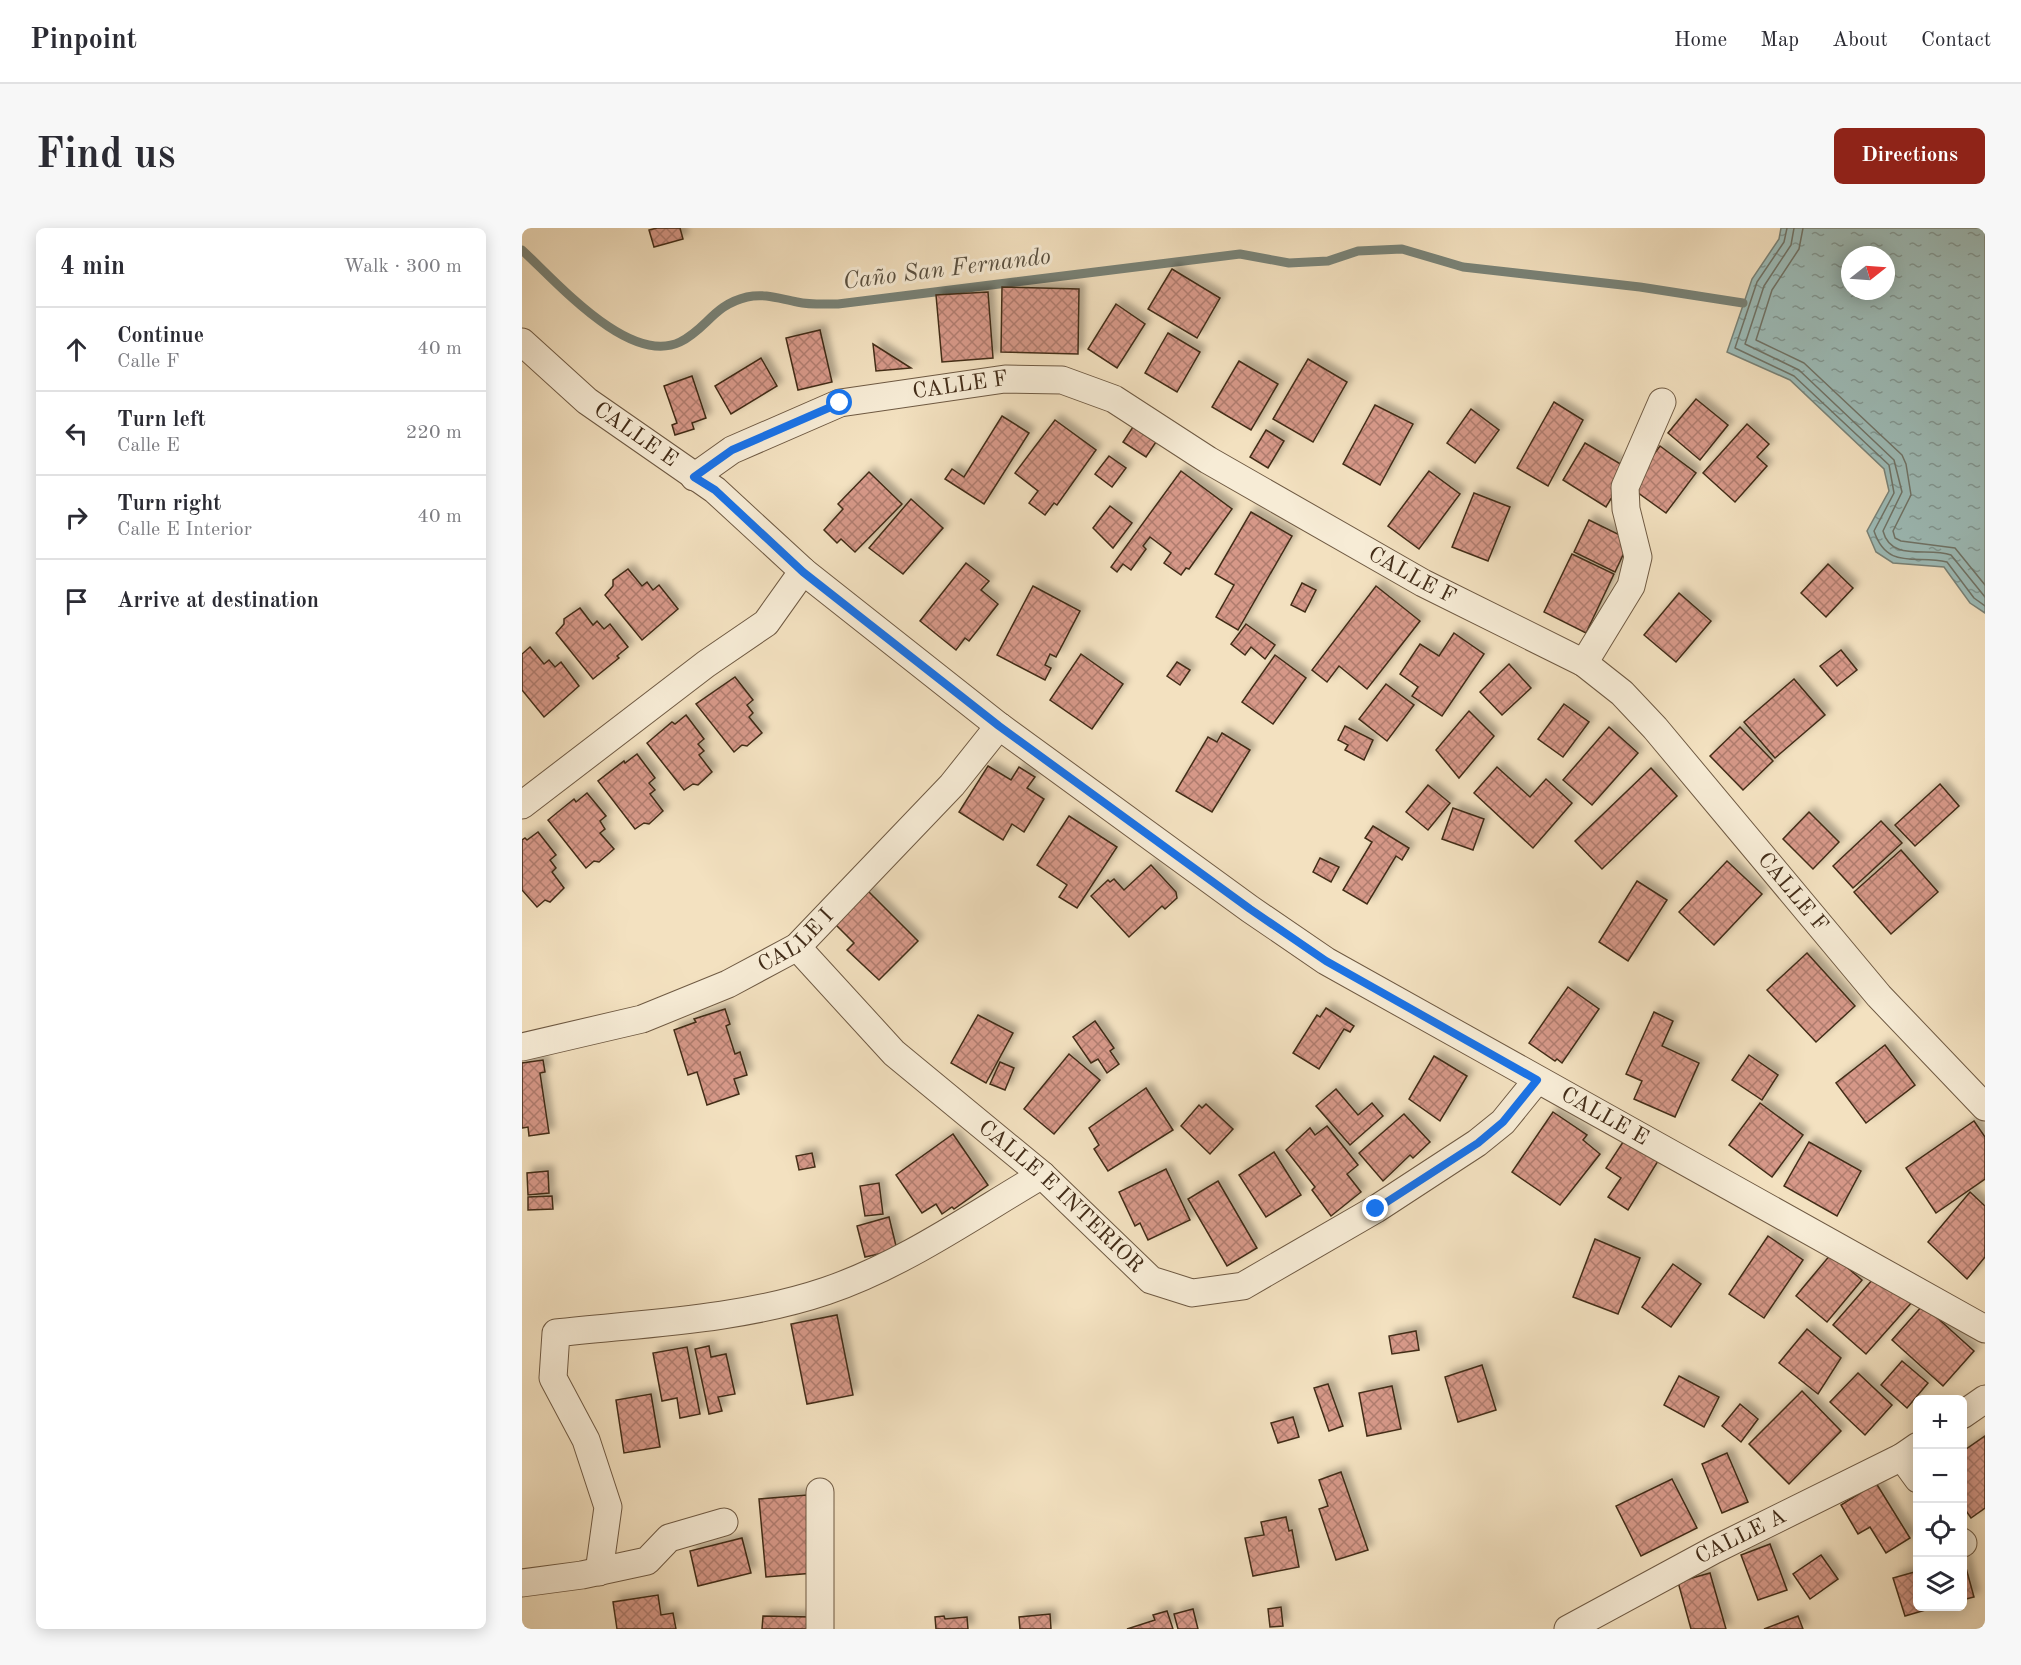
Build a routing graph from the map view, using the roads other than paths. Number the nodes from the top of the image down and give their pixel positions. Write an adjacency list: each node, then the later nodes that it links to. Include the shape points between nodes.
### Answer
1 (522, 342): 3 (street, CALLE E, via 587,401)
2 (1662, 402): 5 (street, via 1625,487 1626,509 1638,557 1631,586)
3 (694, 477): 4 (street, CALLE E, via 715,490); 5 (street, CALLE F, via 732,450 840,403 1005,379 1062,381 1114,399 1208,460 1413,578)
4 (803, 572): 6 (street, CALLE E); 7 (street, via 766,623 706,664)
5 (1584, 663): 11 (street, CALLE F, via 1622,693 1655,728 1879,996)
6 (999, 726): 8 (street, CALLE I, via 952,785); 10 (street, CALLE E, via 1326,961)
7 (522, 805)
8 (797, 947): 9 (street, CALLE I, via 728,984 642,1019); 12 (street, CALLE E INTERIOR, via 894,1053)
9 (522, 1047)
10 (1537, 1080): 12 (street, CALLE E INTERIOR, via 1503,1122 1478,1143 1376,1209 1243,1286 1192,1293 1151,1280); 13 (street, CALLE E)
11 (1985, 1107)
12 (1042, 1175): 19 (street, via 894,1263 825,1291 739,1313 556,1333 553,1378 586,1440 608,1507)
13 (1985, 1329)
14 (1985, 1399): 15 (street)
15 (1967, 1412)
16 (1912, 1461): 22 (street, CALLE A, via 1714,1550)
17 (820, 1492): 21 (street)
18 (724, 1522): 19 (street, via 669,1538 647,1561)
19 (599, 1572): 20 (street)
20 (522, 1582)
21 (820, 1629)
22 (1568, 1629)

